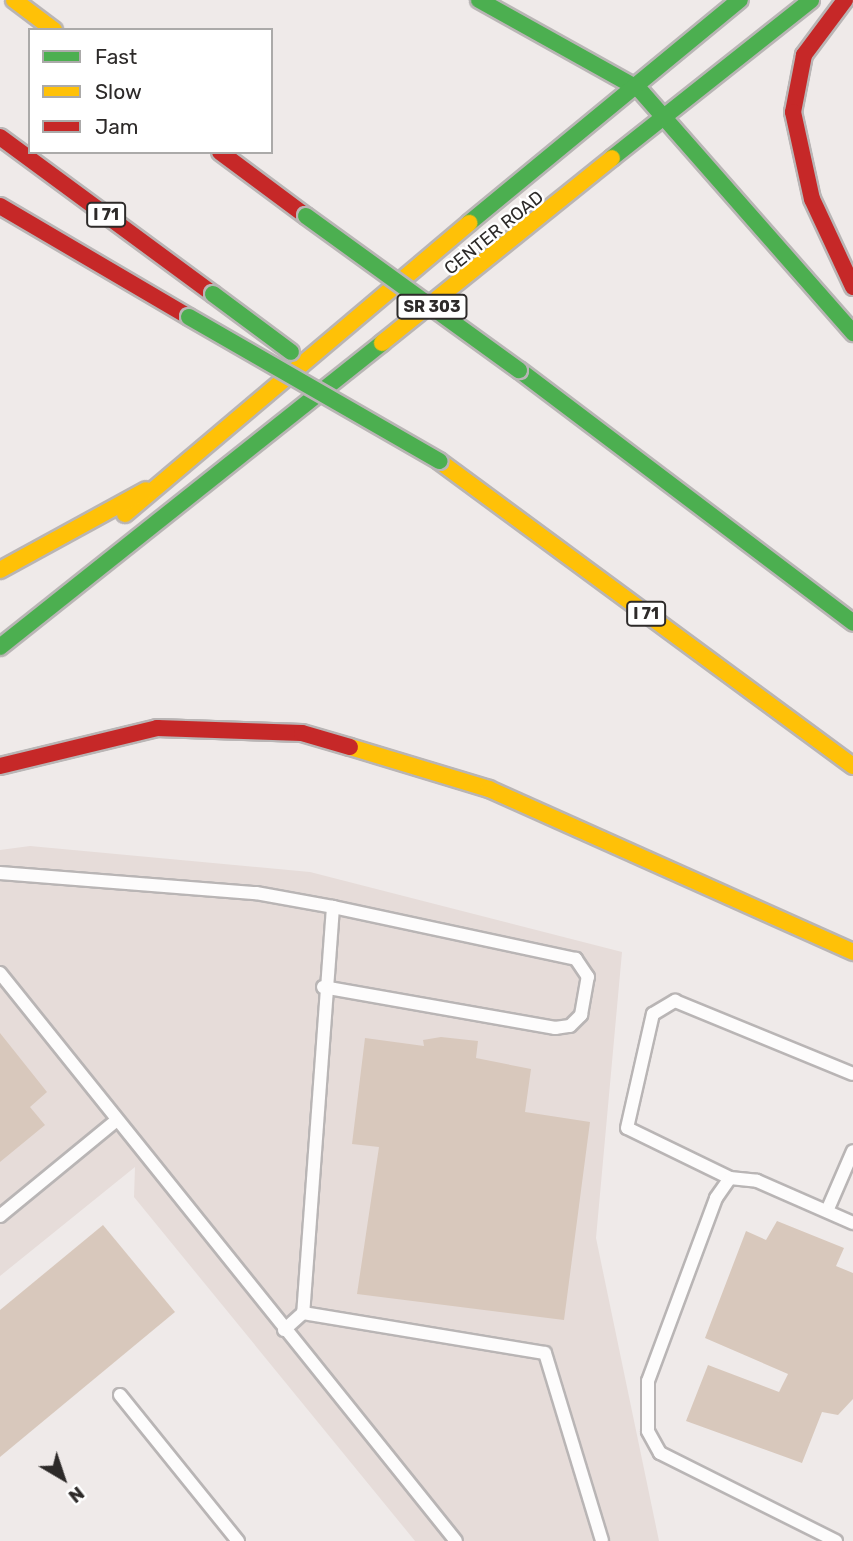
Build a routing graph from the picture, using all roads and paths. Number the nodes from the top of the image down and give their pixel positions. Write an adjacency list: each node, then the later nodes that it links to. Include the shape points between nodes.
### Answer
1 (14, 0): 6 (main road)
2 (479, 0): 7 (main road)
3 (740, 0): 7 (main road, CENTER ROAD / SR 303)
4 (811, 0): 8 (main road, CENTER ROAD / SR 303)
5 (845, 0): 12 (main road, via 804,55 793,112 812,199)
6 (51, 28)
7 (639, 89): 8 (main road); 15 (main road, CENTER ROAD / SR 303)
8 (668, 115): 13 (main road); 17 (main road, CENTER ROAD / SR 303, via 268,438)
9 (0, 137): 14 (main road, I 71, bridge)
10 (223, 154): 18 (main road, bridge, via 519,370)
11 (0, 206): 14 (main road, bridge)
12 (853, 287)
13 (853, 333)
14 (439, 461): 21 (main road, I 71)
15 (146, 490): 16 (main road); 17 (main road, CENTER ROAD / SR 303)
16 (0, 570)
17 (63, 593): 19 (main road, CENTER ROAD / SR 303)
18 (853, 623)
19 (0, 647)
20 (0, 766): 24 (main road, via 157,728 302,733 489,789)
21 (853, 766)
22 (0, 873): 23 (lane, via 256,893)
23 (334, 907): 26 (lane); 26 (lane, via 576,958 589,977 581,1015 570,1026 555,1028)
24 (853, 951)
25 (1, 977): 28 (lane)
26 (323, 987): 34 (lane)
27 (853, 1074): 30 (lane, via 675,1001 653,1014 627,1128)
28 (117, 1120): 32 (lane); 35 (lane)
29 (853, 1151): 31 (lane)
30 (730, 1178): 31 (lane, via 757,1181); 40 (lane, via 666,1323 648,1381 648,1431 660,1453 680,1468)
31 (827, 1212): 33 (lane)
32 (0, 1216)
33 (853, 1223)
34 (303, 1313): 35 (lane); 39 (lane, via 545,1353)
35 (284, 1330): 38 (lane)
36 (120, 1395): 37 (lane)
37 (238, 1541)
38 (456, 1541)
39 (602, 1541)
40 (836, 1541)

